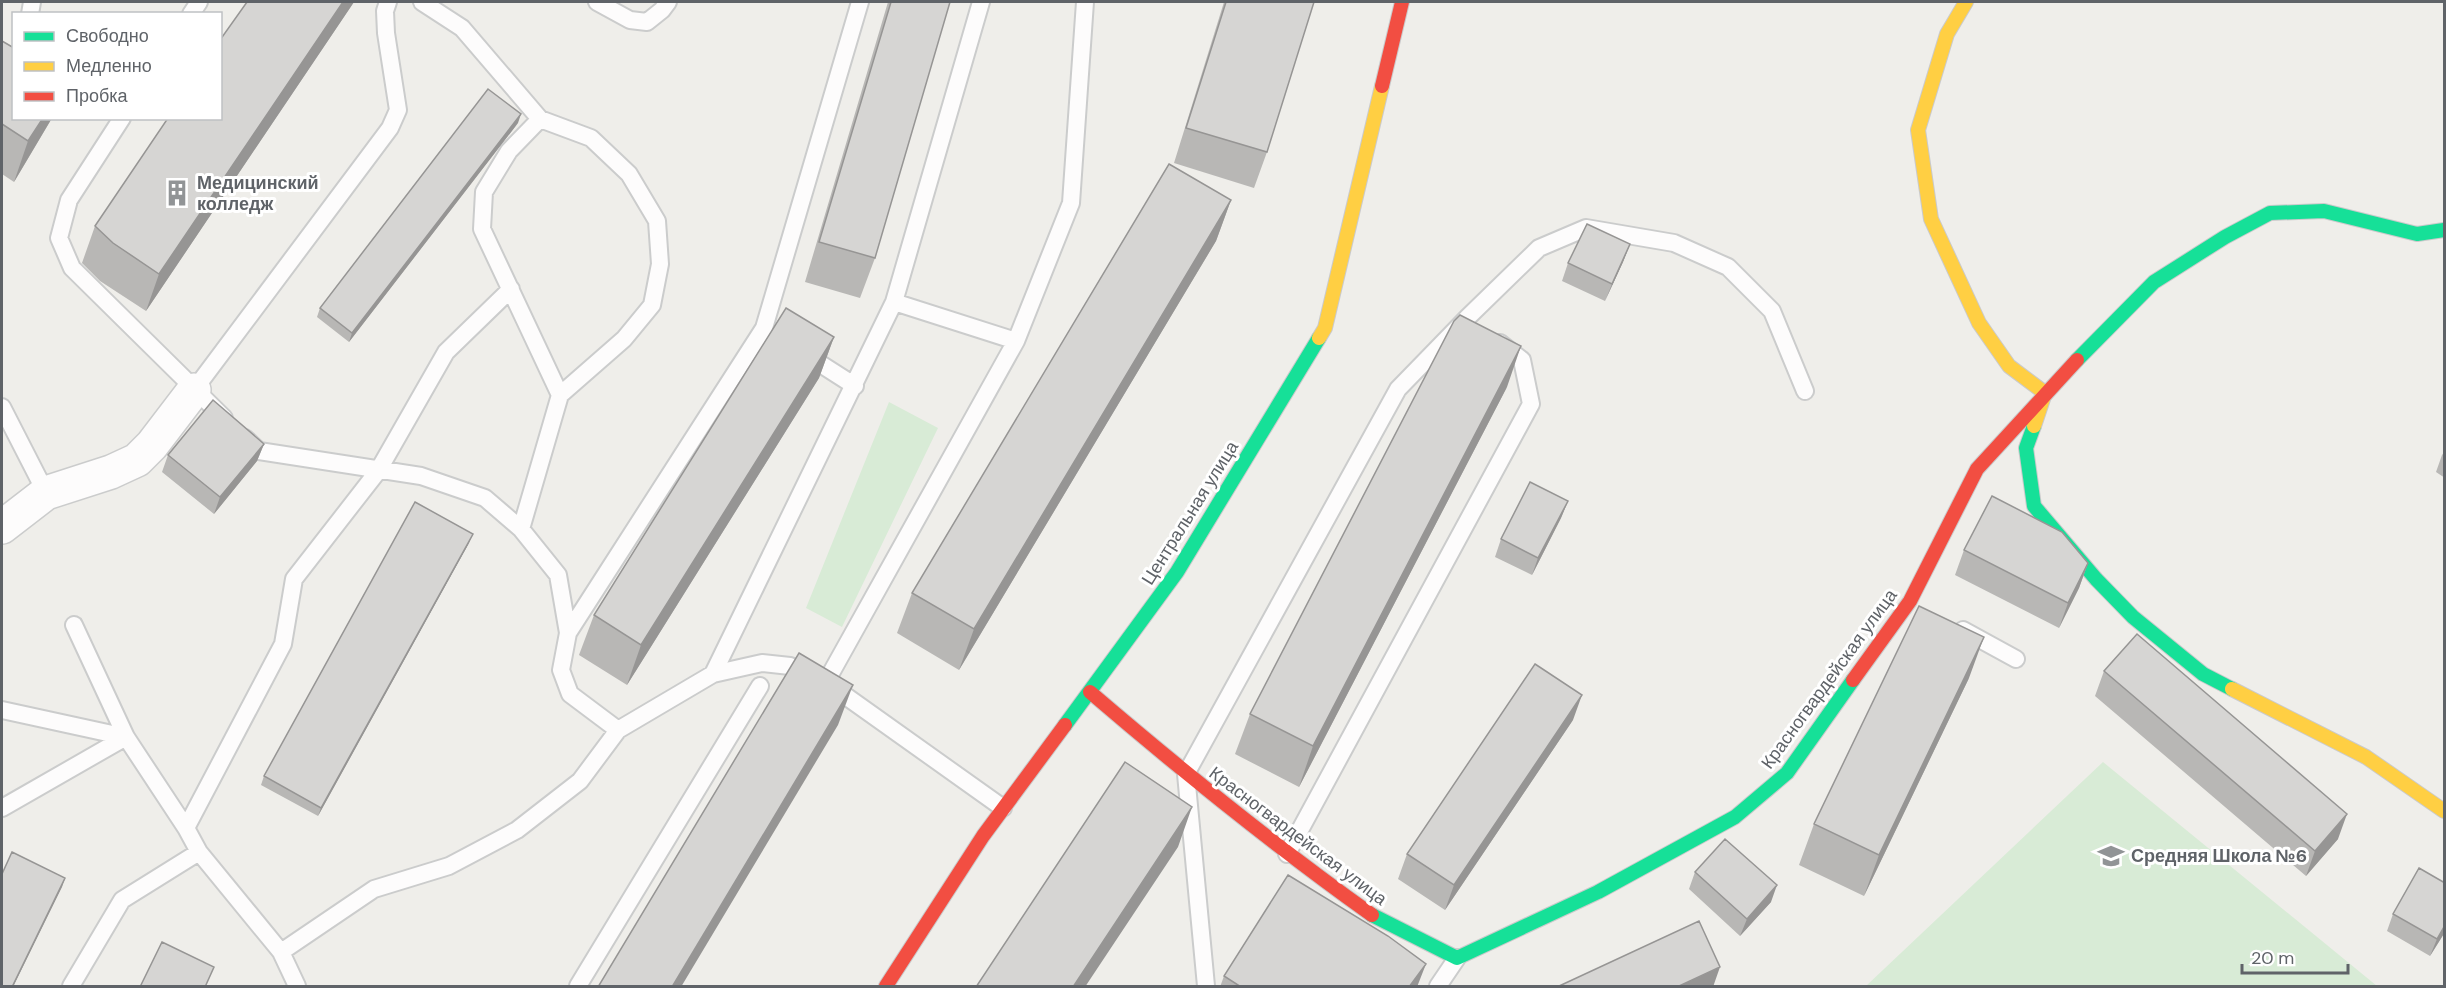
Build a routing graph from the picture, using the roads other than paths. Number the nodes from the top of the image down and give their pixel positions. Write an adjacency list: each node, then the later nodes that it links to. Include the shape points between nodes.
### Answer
1 (388, 2): 19 (lane, via 386,33 398,110 390,128)
2 (422, 2): 10 (lane, via 462,28)
3 (597, 2): 4 (lane, via 630,20 647,22)
4 (668, 2)
5 (860, 2): 30 (lane, via 769,332)
6 (981, 2): 14 (lane)
7 (1085, 2): 16 (lane, via 1071,203)
8 (1402, 2): 35 (street, Центральная улица, via 1325,328 1177,572)
9 (1966, 2): 21 (street, via 1947,34 1918,130 1931,219 1979,323 2009,366)
10 (540, 118): 13 (lane, via 509,152 484,192 482,230); 22 (lane, via 591,138 628,174 657,221 660,264 652,306 624,339)
11 (121, 120): 19 (lane, via 69,200 59,238 72,268)
12 (2445, 230): 21 (street, Красногвардейская улица, via 2417,234 2324,211 2270,213 2154,282)
13 (511, 289): 22 (lane); 24 (lane, via 446,352)
14 (894, 302): 16 (lane); 18 (lane)
15 (1476, 325): 20 (lane, via 1539,248 1586,228 1674,243 1728,267 1772,311); 39 (lane, via 1398,389); 45 (lane, via 1522,360 1531,404)
16 (1016, 341): 33 (lane)
17 (794, 347): 18 (lane)
18 (855, 386): 32 (lane)
19 (194, 390): 24 (lane, via 259,451); 25 (street, via 137,460)
20 (1805, 390)
21 (2045, 393): 42 (street, via 2026,448 2034,506 2096,579 2133,617 2203,674 2366,757); 47 (street, Красногвардейская улица, via 1977,469 1915,604 1787,773 1735,817 1598,892)
22 (560, 395): 27 (lane)
23 (2, 407): 25 (lane)
24 (378, 471): 27 (lane, via 421,476 485,498); 43 (lane, via 294,579 283,644)
25 (46, 494): 26 (street)
26 (2, 527)
27 (521, 529): 30 (lane, via 558,575)
28 (1948, 622): 31 (lane)
29 (74, 625): 38 (lane)
30 (568, 633): 37 (lane, via 561,670 570,694)
31 (2016, 659)
32 (713, 674): 33 (lane, via 762,663 789,666); 37 (lane)
33 (826, 682): 41 (lane)
34 (760, 686): 50 (lane)
35 (1090, 692): 39 (street, Красногвардейская улица); 41 (street, Центральная улица)
36 (2, 710): 38 (lane)
37 (618, 730): 46 (lane, via 580,781 517,830 449,866 375,889)
38 (126, 737): 40 (lane); 43 (lane)
39 (1186, 774): 45 (street, Красногвардейская улица); 52 (lane)
40 (2, 808)
41 (1003, 808): 51 (street, Центральная улица)
42 (2445, 811)
43 (186, 828): 44 (lane)
44 (199, 852): 46 (lane); 48 (lane, via 122,900)
45 (1287, 854): 47 (street, Красногвардейская улица, via 1376,918)
46 (281, 952): 49 (lane)
47 (1457, 958): 53 (lane)
48 (71, 987)
49 (297, 987)
50 (578, 987)
51 (886, 987)
52 (1206, 987)
53 (1438, 987)

